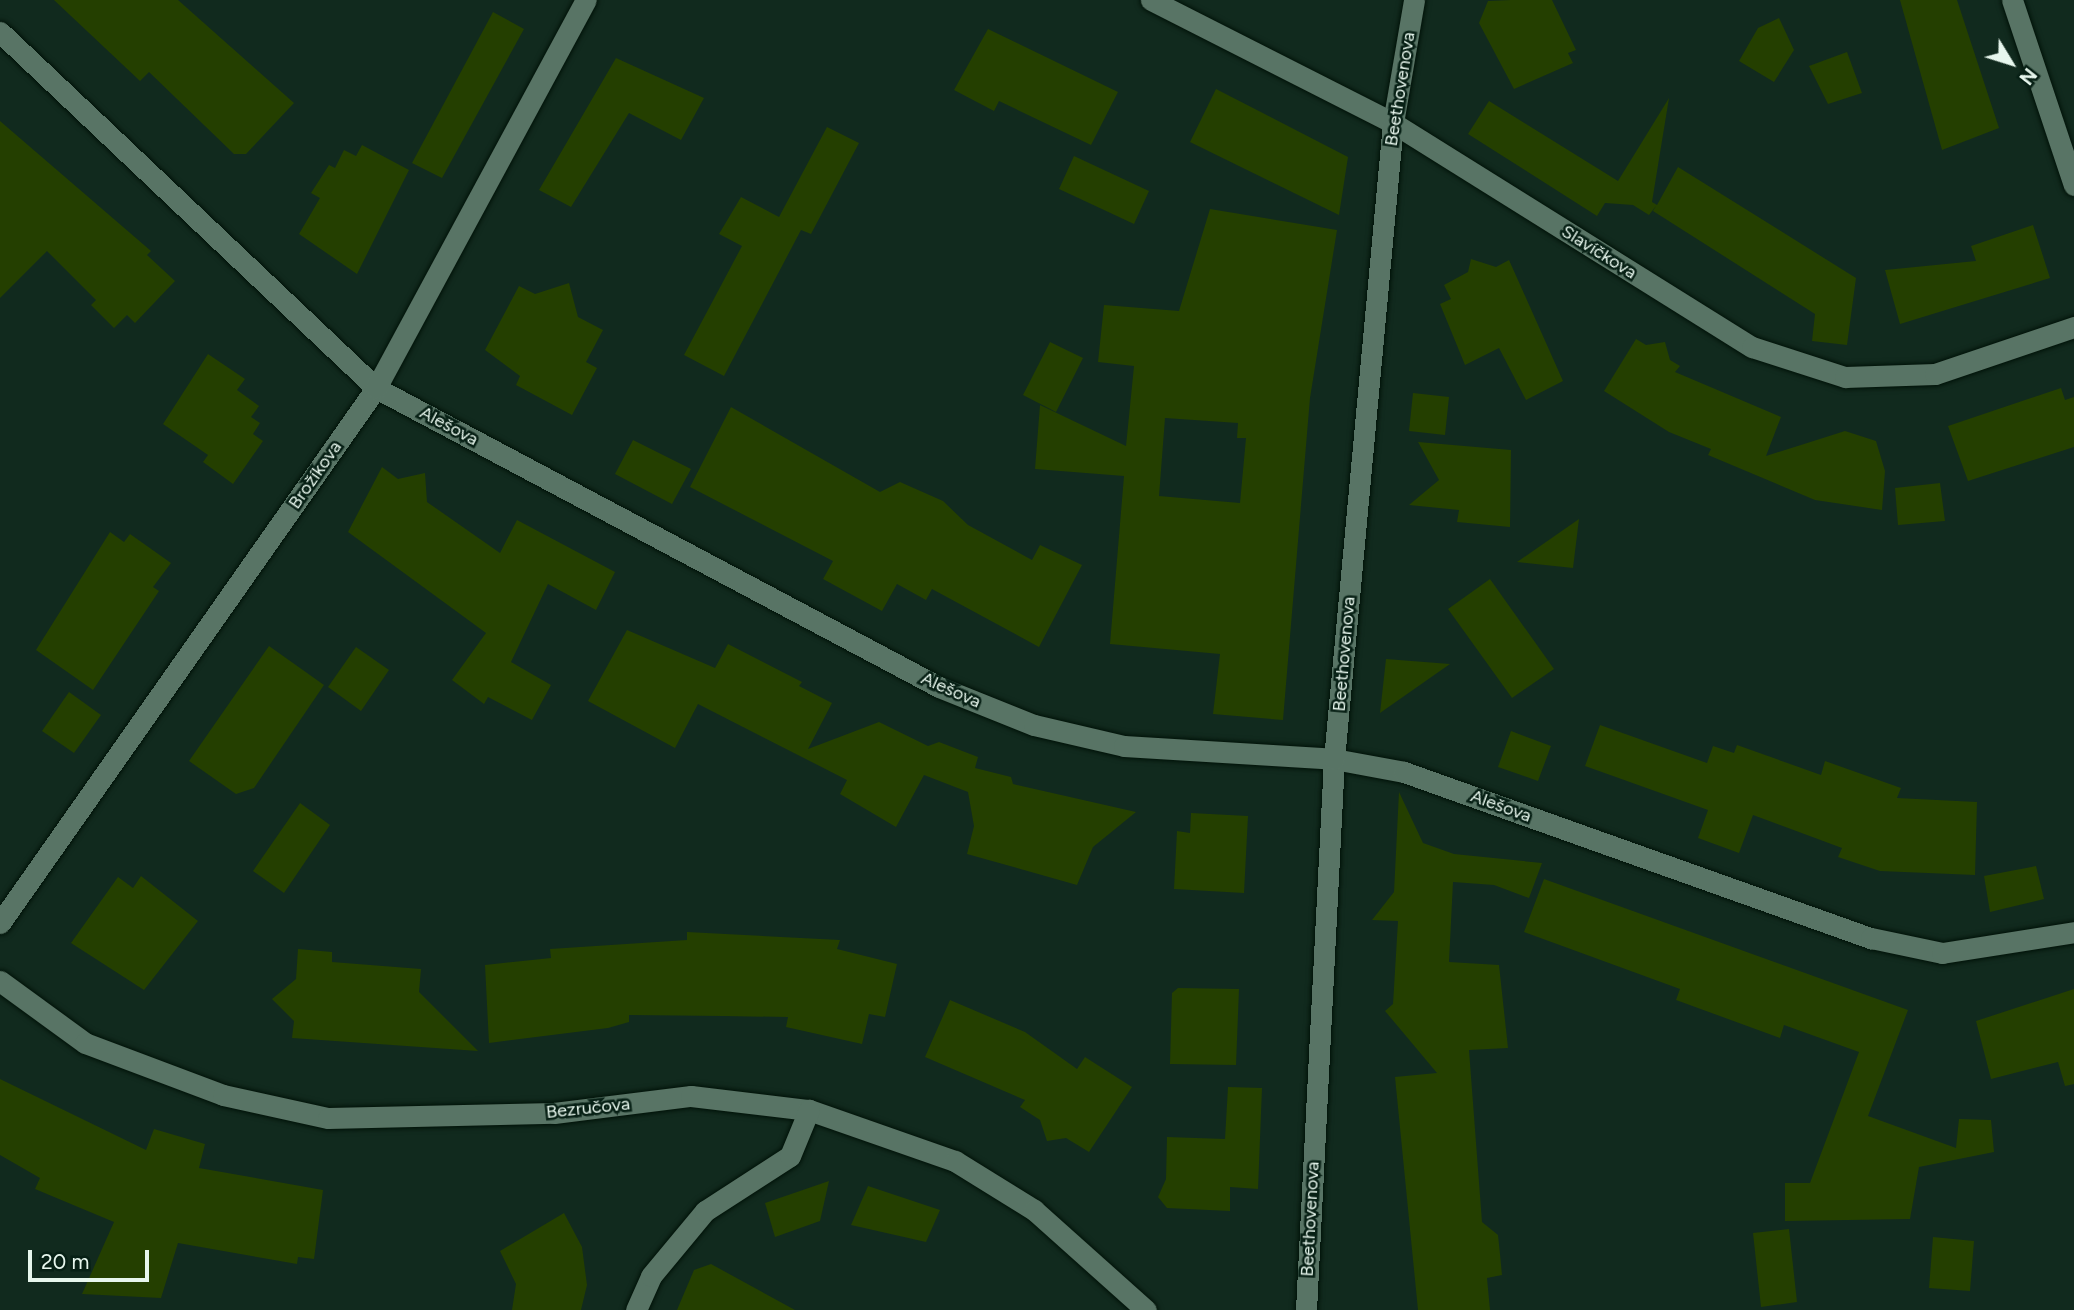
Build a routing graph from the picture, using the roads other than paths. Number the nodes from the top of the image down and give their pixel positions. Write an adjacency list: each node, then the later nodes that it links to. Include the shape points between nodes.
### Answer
1 (586, 0): 9 (street, Brožíkova)
2 (1151, 0): 6 (street, Slavíčkova)
3 (1414, 0): 6 (street, Beethovenova)
4 (2012, 0): 7 (street)
5 (0, 32): 9 (street, Alešova)
6 (1393, 123): 8 (street, Slavíčkova, via 1752,347 1845,377 1935,374); 10 (street, Beethovenova)
7 (2074, 185)
8 (2074, 327)
9 (376, 388): 10 (street, Alešova, via 939,687 1034,725 1124,746); 11 (street, Brožíkova)
10 (1334, 759): 12 (street, Alešova, via 1404,772 1871,938 1942,953); 17 (street, Beethovenova)
11 (0, 923)
12 (2074, 932)
13 (0, 981): 14 (street, Bezručova, via 85,1043 223,1095 328,1118 554,1113 691,1096)
14 (809, 1110): 15 (street, via 790,1156 705,1211 651,1276); 16 (street, Bezručova, via 955,1161 1034,1210)
15 (636, 1310)
16 (1146, 1310)
17 (1306, 1310)

